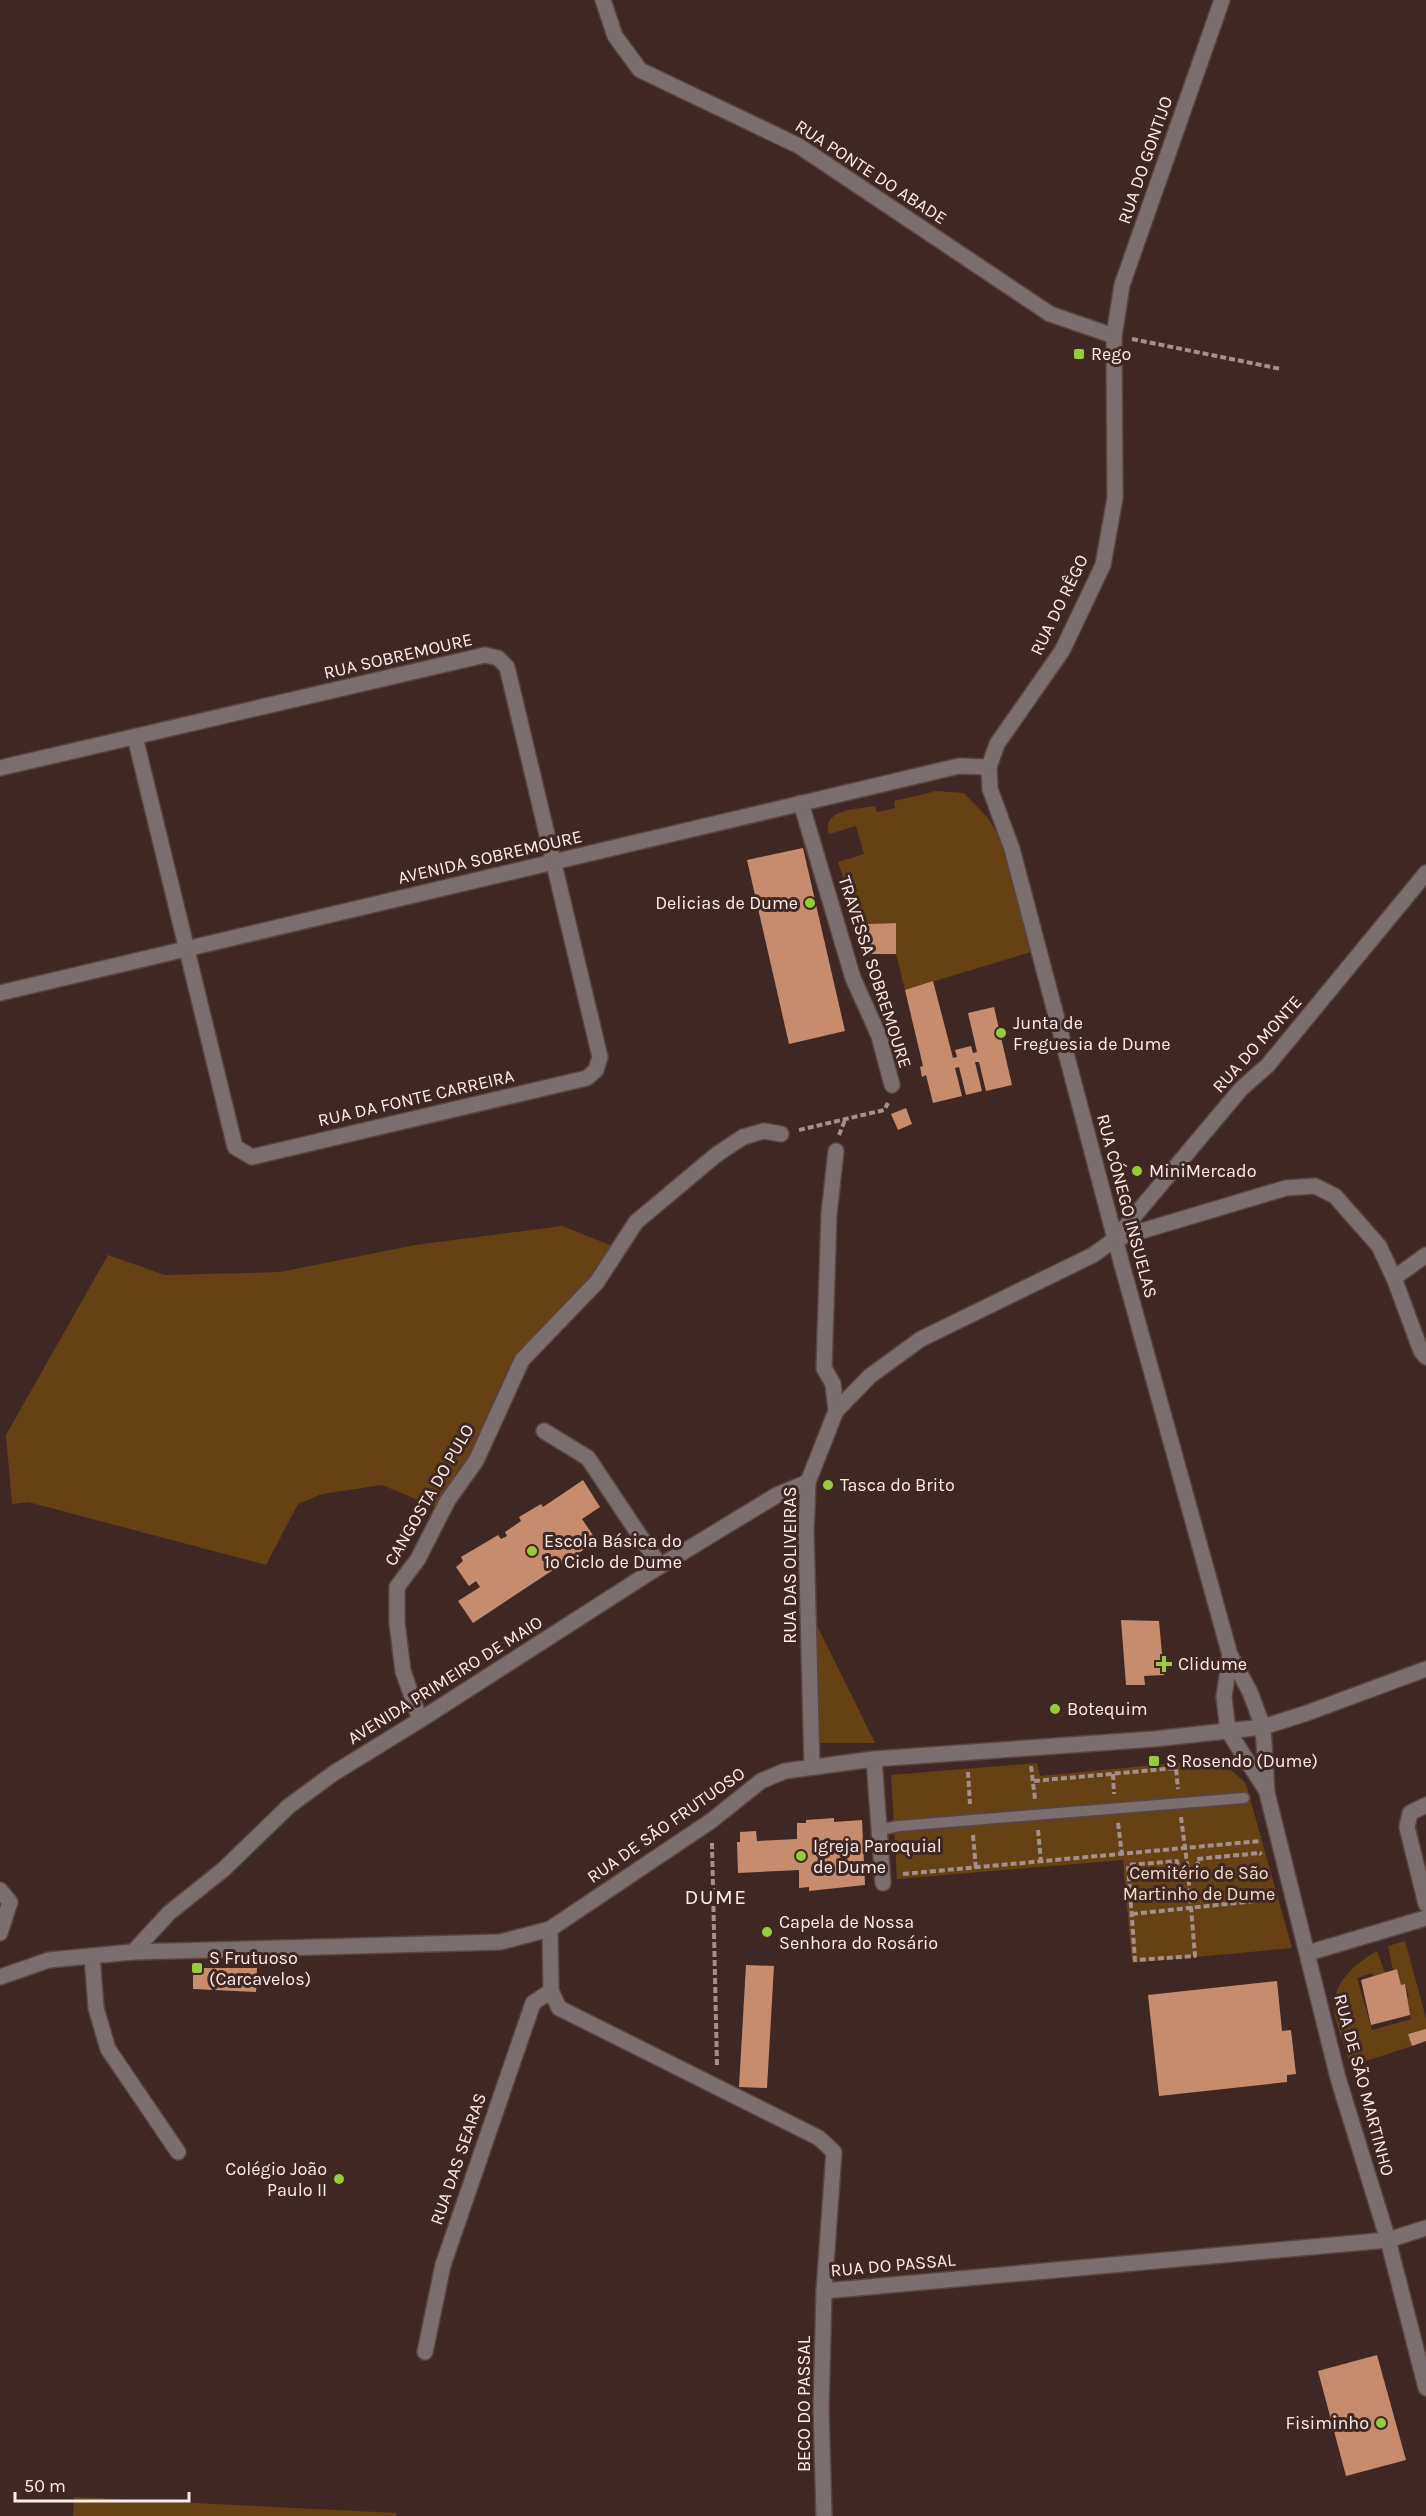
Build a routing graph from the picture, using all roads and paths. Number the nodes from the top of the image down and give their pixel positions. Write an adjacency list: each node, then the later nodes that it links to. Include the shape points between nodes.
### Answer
1 (603, 0): 3 (street, RUA PONTE DO ABADE, via 615,36 640,69 800,146 1050,314)
2 (1222, 0): 3 (street, RUA DO GONTIJO, via 1122,285)
3 (1114, 336): 4 (path); 6 (street, RUA DO RÊGO, via 1115,498 1103,565 1062,651 997,744)
4 (1281, 369)
5 (135, 737): 7 (street, RUA SOBREMOURE); 9 (street, RUA SOBREMOURE, via 484,655 498,658 507,667); 11 (street)
6 (989, 767): 8 (street, AVENIDA SOBREMOURE, via 959,766); 16 (street, RUA CÓNEGO INSUELAS, via 990,789 1012,849)
7 (0, 768)
8 (801, 802): 9 (street, AVENIDA SOBREMOURE); 13 (street, TRAVESSA SOBREMOURE, via 853,978 879,1036)
9 (553, 862): 11 (street, AVENIDA SOBREMOURE); 11 (street, RUA DA FONTE CARREIRA, via 600,1056 596,1070 587,1078 252,1157 235,1148)
10 (1426, 873): 16 (street, RUA DO MONTE, via 1268,1065 1241,1089)
11 (186, 949): 12 (street, AVENIDA SOBREMOURE)
12 (0, 993)
13 (892, 1085): 14 (path, via 884,1110)
14 (781, 1134): 26 (street, CANGOSTA DO PULO, via 764,1131 743,1137 636,1222 597,1282 522,1360 476,1461 448,1500 418,1559 397,1587 403,1671)
15 (836, 1150): 20 (street, via 829,1214 824,1348 824,1368 833,1384)
16 (1115, 1239): 18 (street, via 1286,1188 1315,1186 1335,1196 1379,1246); 20 (street, RUA DAS OLIVEIRAS, via 1093,1255 921,1339 870,1376); 24 (street, RUA CÓNEGO INSUELAS)
17 (1426, 1255): 18 (street)
18 (1394, 1278): 19 (street)
19 (1426, 1357)
20 (836, 1411): 22 (street, RUA DAS OLIVEIRAS)
21 (544, 1431): 23 (street, via 588,1458)
22 (808, 1482): 23 (street, AVENIDA PRIMEIRO DE MAIO, via 777,1496); 30 (street, RUA DAS OLIVEIRAS)
23 (660, 1566): 26 (street, AVENIDA PRIMEIRO DE MAIO)
24 (1230, 1655): 27 (street, RUA CÓNEGO INSUELAS); 28 (street, RUA CÓNEGO INSUELAS, via 1224,1697)
25 (1426, 1669): 27 (street, RUA DE SÃO FRUTUOSO)
26 (420, 1720): 50 (street, AVENIDA PRIMEIRO DE MAIO, via 334,1773 290,1806 224,1869 169,1913)
27 (1263, 1727): 28 (street, RUA DE SÃO FRUTUOSO); 33 (street, RUA DE SÃO MARTINHO)
28 (1228, 1731): 29 (street, RUA DE SÃO FRUTUOSO); 33 (street, RUA DE SÃO MARTINHO)
29 (874, 1759): 30 (street, RUA DE SÃO FRUTUOSO); 37 (street)
30 (812, 1766): 36 (street, RUA DE SÃO FRUTUOSO, via 761,1781)
31 (1176, 1768): 32 (path)
32 (1034, 1781)
33 (1267, 1793): 51 (street, RUA DE SÃO MARTINHO)
34 (1244, 1798): 37 (lane)
35 (1426, 1805): 44 (street, via 1410,1813 1407,1827)
36 (711, 1821): 48 (street, RUA DE SÃO FRUTUOSO); 55 (path)
37 (879, 1830): 41 (street)
38 (1186, 1851): 40 (path)
39 (1260, 1853): 40 (path, via 1197,1859 1198,1870)
40 (1188, 1871): 45 (path); 46 (path, via 1179,1872 1177,1861 1128,1865)
41 (883, 1883)
42 (0, 1890): 49 (street, via 10,1902)
43 (1275, 1899): 45 (path)
44 (1426, 1904)
45 (1190, 1908): 46 (path); 46 (path, via 1195,1956 1135,1960)
46 (1132, 1914)
47 (1426, 1918): 51 (street)
48 (550, 1929): 50 (street, RUA DE SÃO FRUTUOSO, via 500,1942); 54 (street)
49 (0, 1933)
50 (133, 1952): 52 (street, RUA DE SÃO FRUTUOSO)
51 (1308, 1953): 58 (street, RUA DE SÃO MARTINHO, via 1338,2078)
52 (92, 1956): 53 (street, RUA DE SÃO FRUTUOSO, via 49,1960); 56 (street, via 96,2008 108,2049)
53 (0, 1977)
54 (551, 1991): 55 (street, RUA DO PASSAL, via 559,2008); 60 (street, RUA DAS SEARAS, via 533,2003 442,2265)
55 (718, 2088): 59 (street, RUA DO PASSAL, via 819,2138 834,2152)
56 (178, 2152)
57 (1426, 2228): 58 (street, RUA DO PASSAL)
58 (1388, 2241): 59 (street, RUA DO PASSAL); 61 (street, RUA DE SÃO MARTINHO)
59 (824, 2291): 62 (street, BECO DO PASSAL)
60 (425, 2352)
61 (1426, 2388)
62 (824, 2516)

